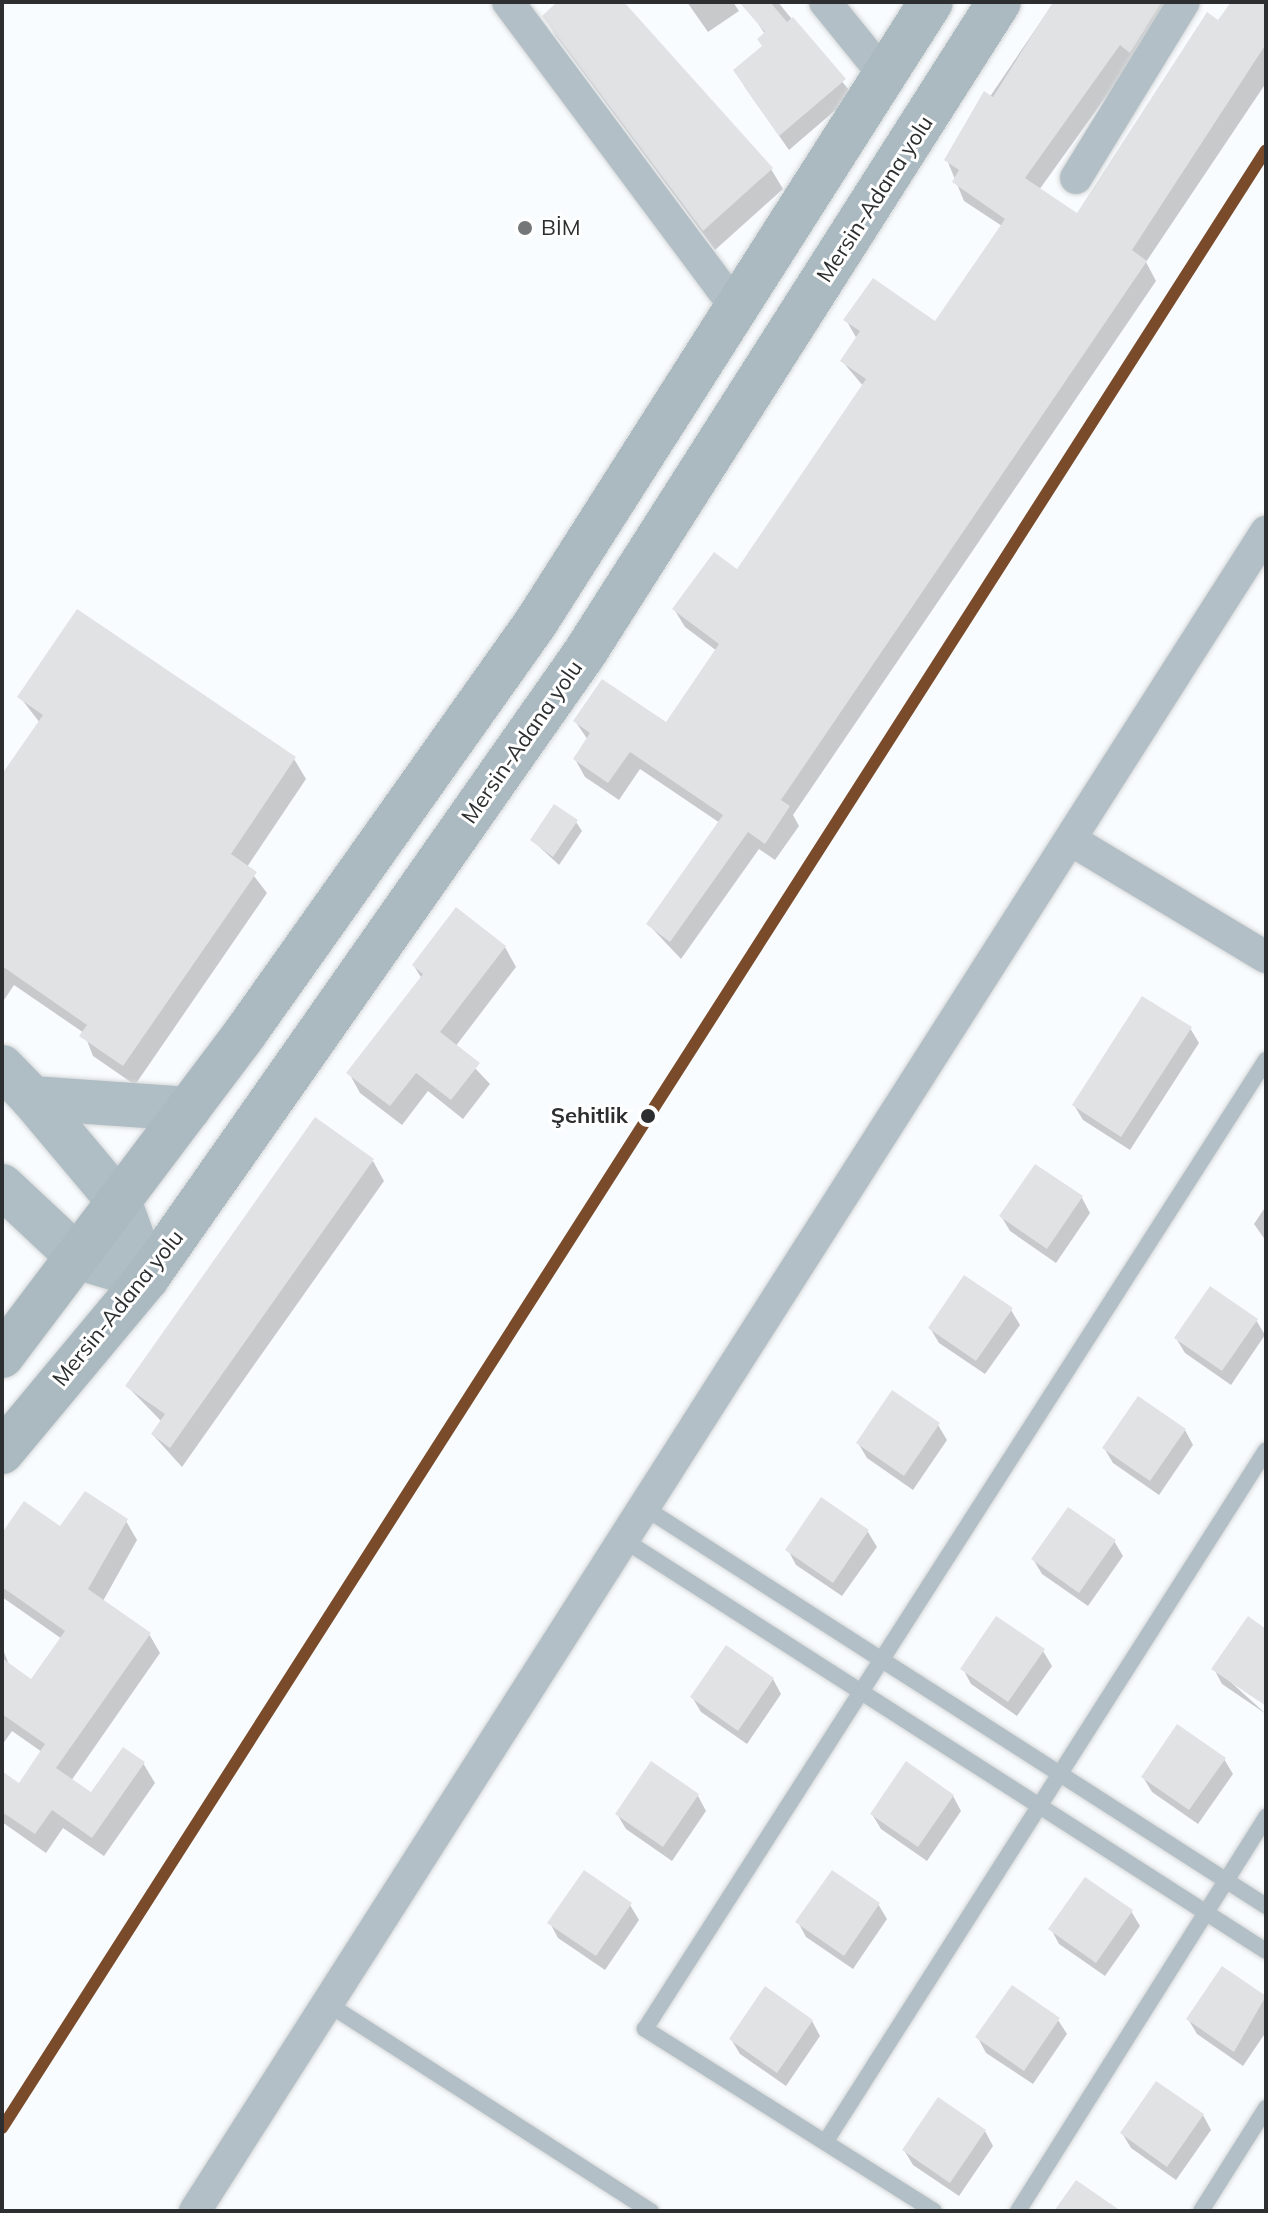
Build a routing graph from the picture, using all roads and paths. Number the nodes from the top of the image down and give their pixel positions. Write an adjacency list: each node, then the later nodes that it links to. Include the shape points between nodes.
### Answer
1 (508, 2): 8 (street)
2 (825, 2): 6 (street)
3 (931, 2): 6 (highway)
4 (999, 2): 19 (highway, Mersin-Adana yolu, via 586,651)
5 (1184, 2): 7 (street)
6 (885, 76): 8 (highway)
7 (1076, 178)
8 (737, 309): 15 (highway, via 535,624)
9 (1266, 532): 10 (street)
10 (1071, 840): 11 (street); 23 (street)
11 (1266, 957)
12 (1266, 1060): 25 (lane)
13 (2, 1067): 14 (main road)
14 (32, 1098): 15 (main road); 17 (main road)
15 (189, 1109): 17 (highway)
16 (2, 1186): 18 (main road)
17 (120, 1203): 18 (highway); 19 (main road)
18 (79, 1258): 19 (main road); 20 (highway)
19 (147, 1278): 22 (highway, Mersin-Adana yolu)
20 (2, 1356)
21 (1266, 1450): 27 (lane)
22 (2, 1452)
23 (645, 1508): 24 (street); 25 (lane)
24 (624, 1540): 26 (lane); 34 (street)
25 (882, 1659): 26 (lane); 27 (lane)
26 (862, 1691): 28 (lane); 36 (lane, via 645,2029)
27 (1060, 1774): 28 (lane); 30 (lane)
28 (1040, 1805): 32 (lane); 36 (lane)
29 (1266, 1817): 30 (lane)
30 (1226, 1880): 31 (lane); 32 (lane)
31 (1266, 1906)
32 (1206, 1913): 33 (lane); 40 (lane)
33 (1266, 1951)
34 (328, 2004): 37 (street); 38 (lane)
35 (1266, 2108): 41 (lane)
36 (826, 2141): 39 (lane)
37 (195, 2211)
38 (651, 2211)
39 (934, 2211)
40 (1018, 2211)
41 (1201, 2211)

